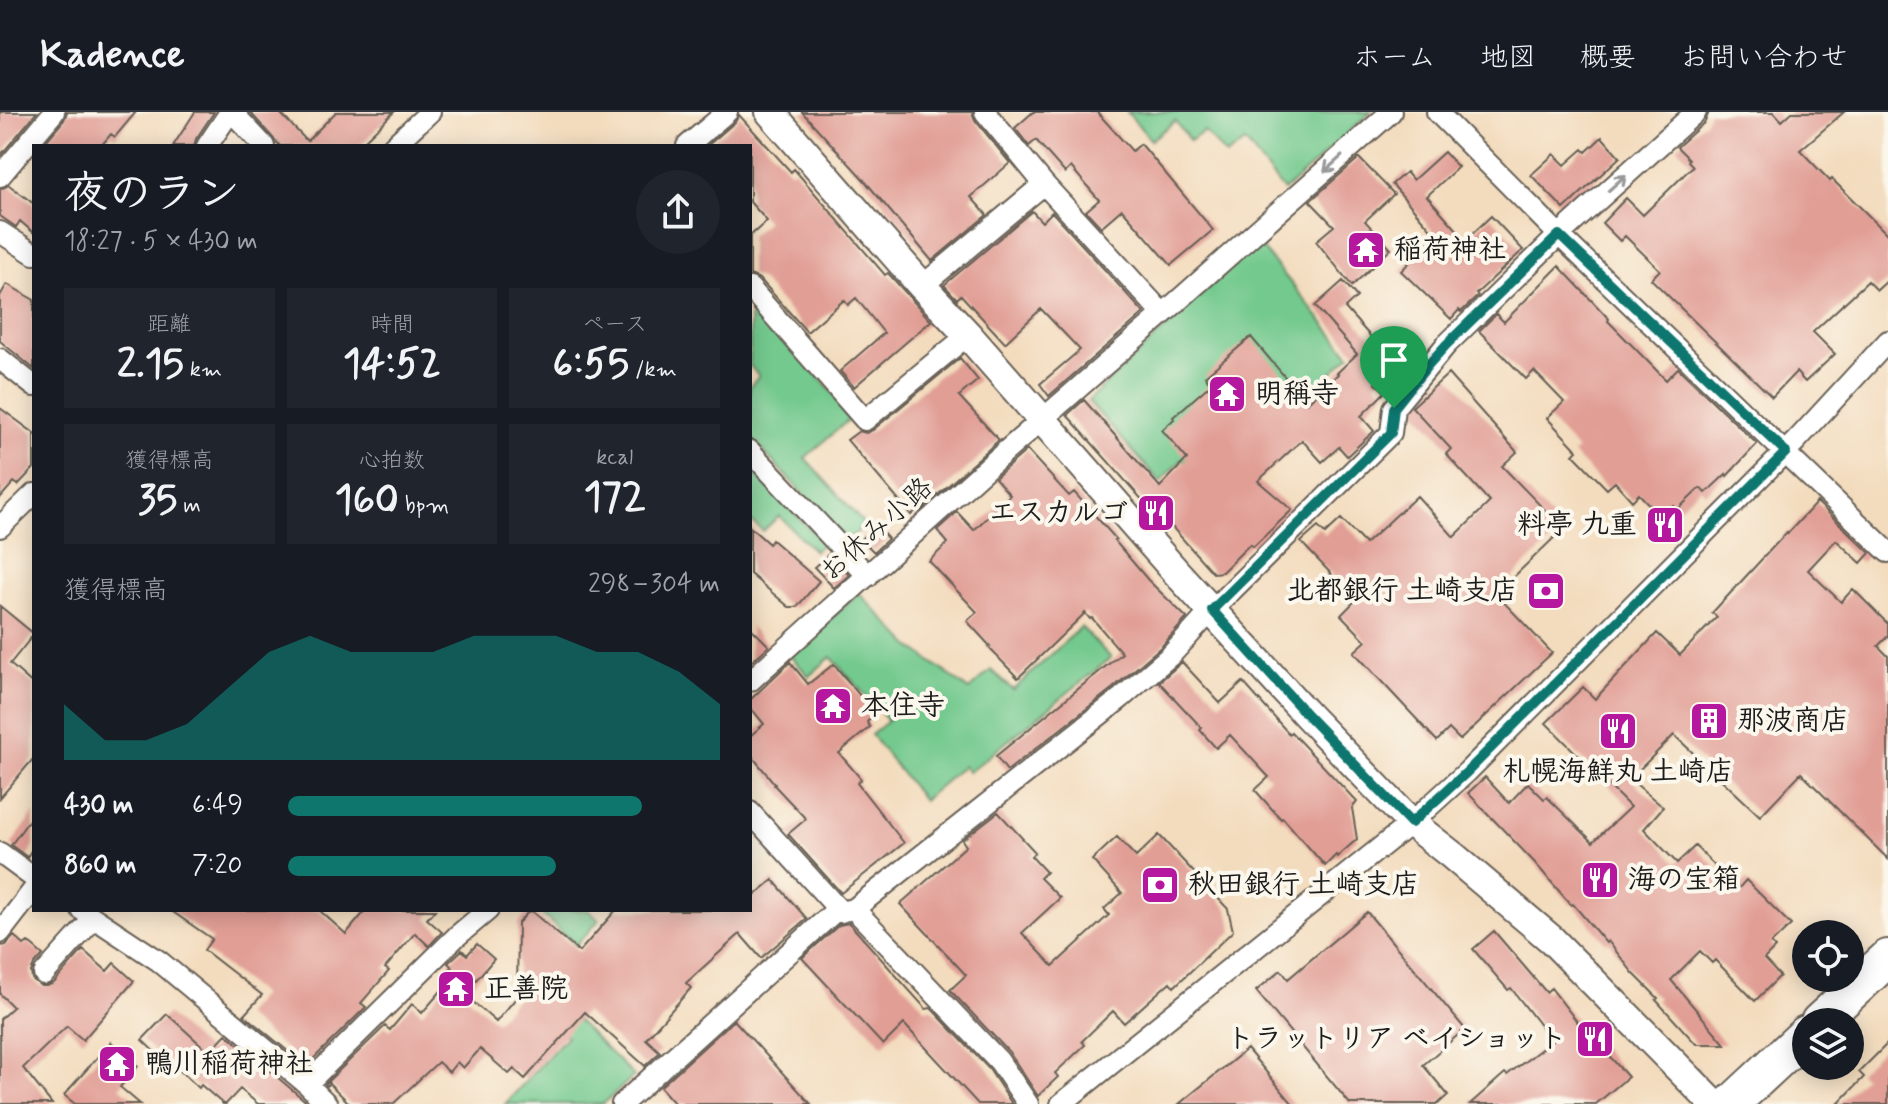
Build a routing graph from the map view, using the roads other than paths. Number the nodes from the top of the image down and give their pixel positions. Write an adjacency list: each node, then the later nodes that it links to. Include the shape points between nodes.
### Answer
1 (54, 112): 14 (street)
2 (231, 112): 10 (street); 11 (street)
3 (430, 112): 12 (street)
4 (727, 112): 13 (street)
5 (770, 112): 19 (street)
6 (985, 112): 15 (street)
7 (1391, 112): 21 (street, お休み小路, one-way to 21)
8 (1437, 112): 17 (street)
9 (1696, 112): 17 (street, one-way to 9)
10 (208, 144)
11 (262, 144)
12 (395, 144)
13 (689, 144)
14 (0, 176)
15 (1044, 184): 19 (street); 21 (street)
16 (0, 232): 18 (street)
17 (1559, 235): 27 (street); 33 (street, via 1428,365 1394,408 1391,433)
18 (32, 253)
19 (922, 286): 22 (street)
20 (752, 290): 22 (street, via 865,420)
21 (1163, 314): 26 (street, お休み小路)
22 (968, 335): 26 (street)
23 (1888, 341): 27 (street)
24 (0, 359): 25 (street)
25 (32, 384)
26 (1043, 419): 32 (street, お休み小路); 33 (street)
27 (1786, 452): 31 (street); 36 (street)
28 (752, 453): 32 (street)
29 (32, 496): 30 (street)
30 (0, 527)
31 (1888, 552)
32 (868, 576): 34 (street, お休み小路)
33 (1212, 610): 36 (street); 40 (street, via 1121,698)
34 (752, 679)
35 (752, 814): 40 (street)
36 (1411, 823): 52 (street); 53 (street, via 1552,940)
37 (0, 853): 38 (street)
38 (32, 877)
39 (32, 892): 43 (street)
40 (847, 910): 50 (street, via 833,913); 51 (street, via 999,1061)
41 (486, 912): 48 (street)
42 (88, 914): 45 (street); 48 (street, via 159,961)
43 (0, 933)
44 (1888, 958): 46 (highway)
45 (44, 974)
46 (1834, 1008)
47 (1792, 1047): 54 (highway)
48 (307, 1084): 49 (street)
49 (327, 1104)
50 (622, 1104)
51 (1028, 1104)
52 (1061, 1104)
53 (1714, 1104)
54 (1731, 1104)

